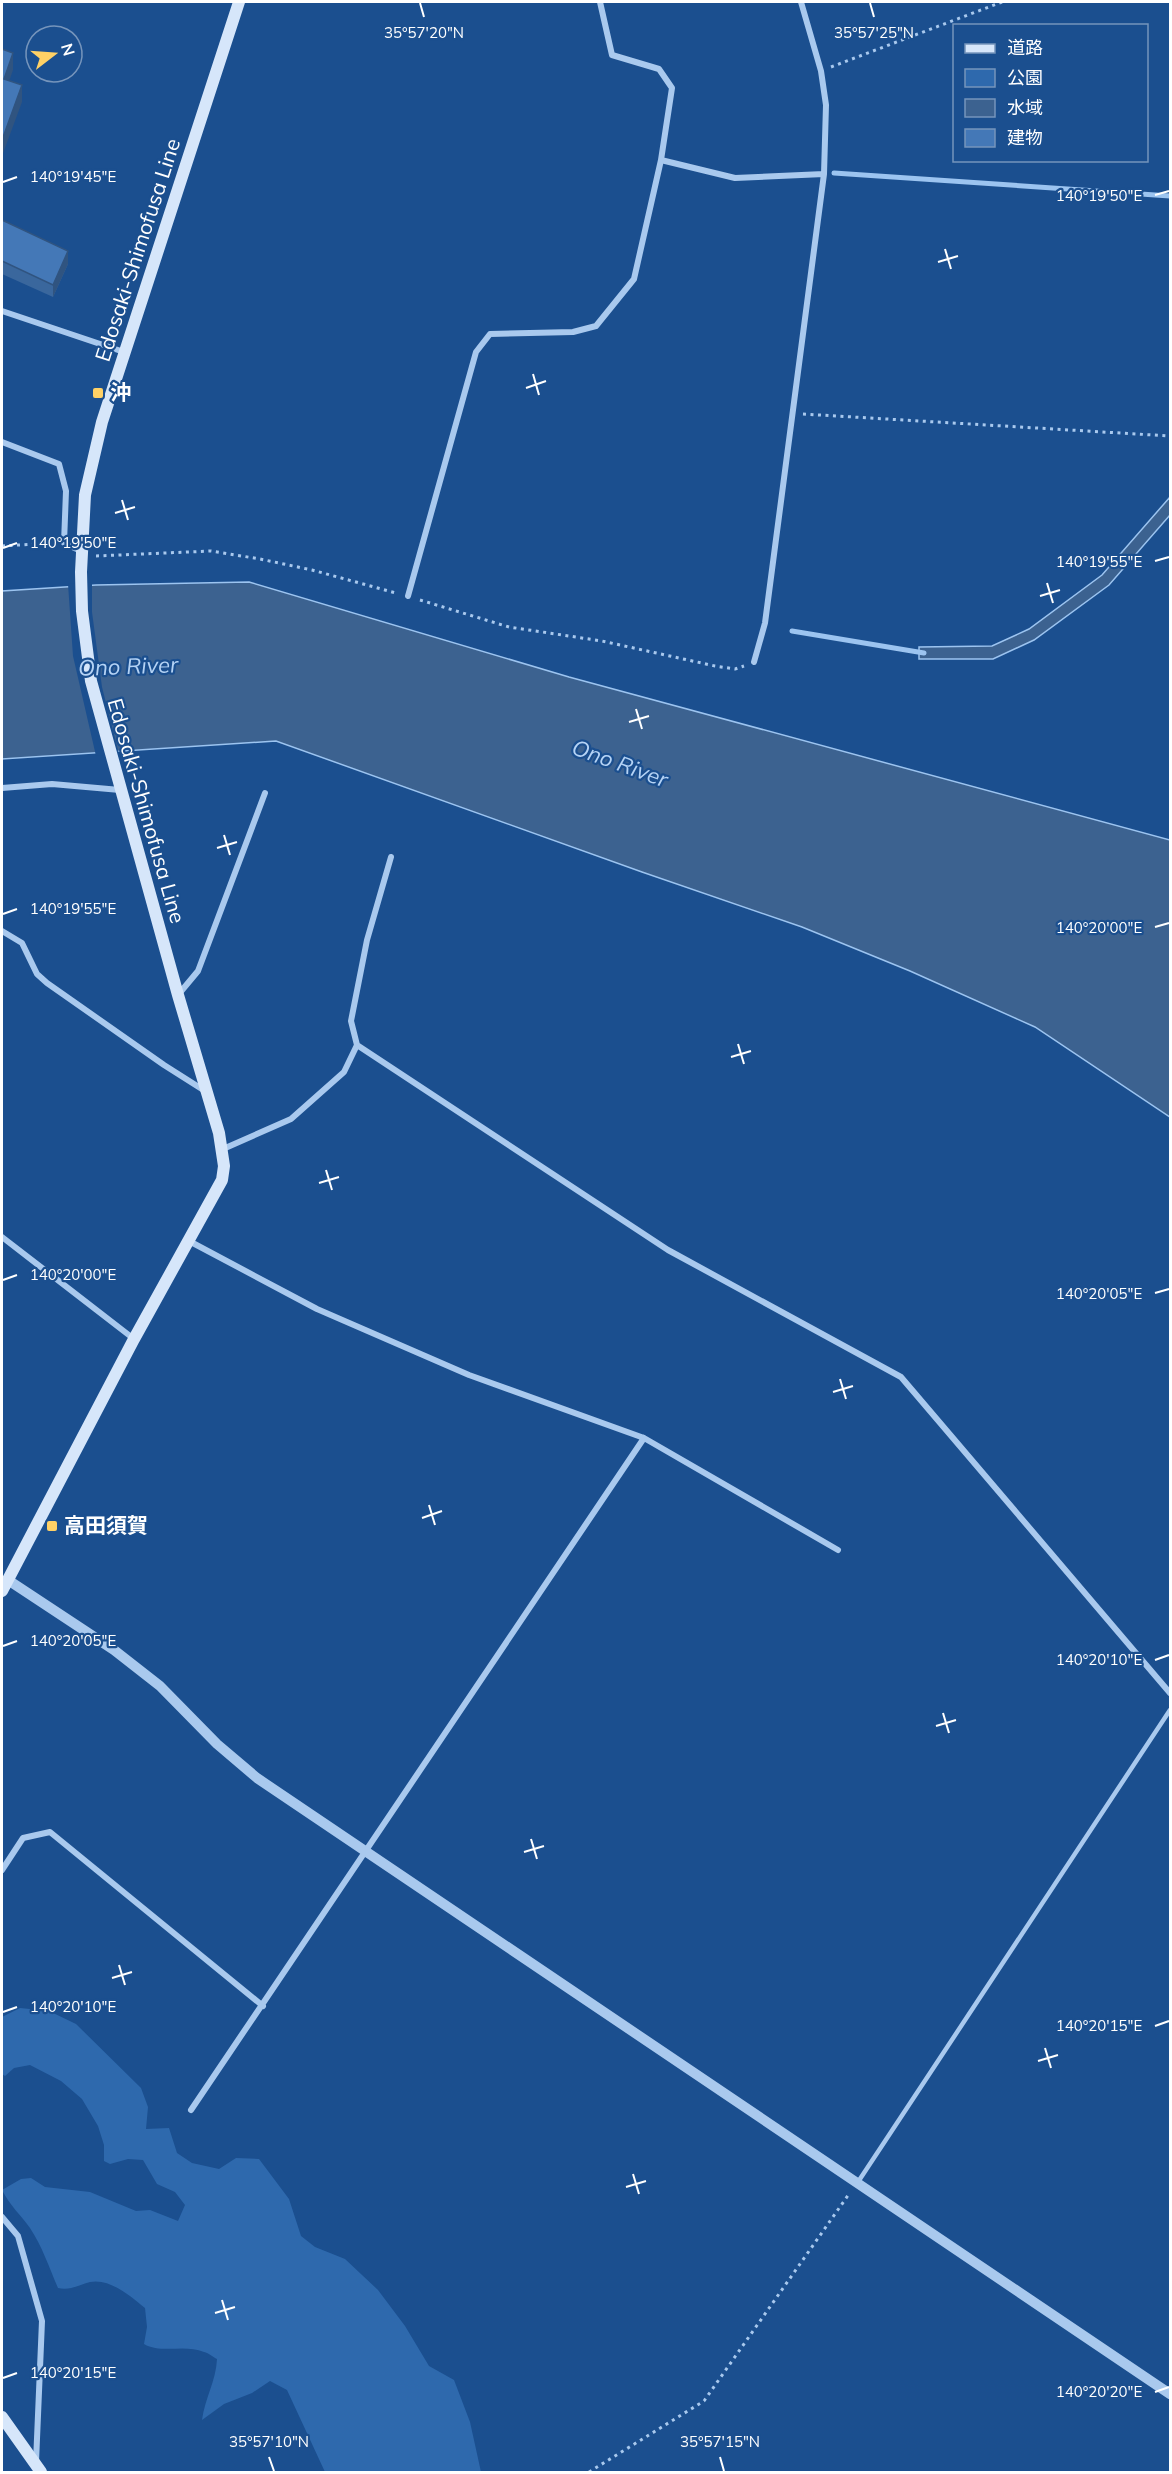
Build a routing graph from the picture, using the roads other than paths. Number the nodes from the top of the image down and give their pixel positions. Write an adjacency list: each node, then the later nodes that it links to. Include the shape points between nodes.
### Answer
1 (239, 2): 7 (main road, Edosaki-Shimofusa Line)
2 (600, 2): 4 (street, via 612,55 659,69 672,88)
3 (801, 2): 5 (street, via 821,71 826,105)
4 (661, 160): 5 (street, via 735,178); 10 (street, via 634,279 596,326 573,332 490,334 476,352)
5 (824, 174): 11 (street, via 765,623)
6 (2, 311): 7 (street)
7 (124, 352): 9 (main road, Edosaki-Shimofusa Line, via 92,461)
8 (2, 442): 9 (street, via 59,464 66,491 64,543)
9 (81, 551): 12 (main road, Edosaki-Shimofusa Line, via 82,610 91,681)
10 (408, 596)
11 (754, 662)
12 (119, 784): 13 (street); 17 (main road, Edosaki-Shimofusa Line)
13 (2, 788)
14 (265, 793): 17 (street, via 198,971)
15 (391, 856): 18 (street, via 367,940 351,1021)
16 (2, 931): 19 (street, via 22,943 37,974 47,983)
17 (178, 996): 19 (main road, Edosaki-Shimofusa Line)
18 (357, 1045): 20 (street, via 344,1072 291,1119); 27 (street, via 668,1250 901,1377)
19 (207, 1092): 20 (main road, Edosaki-Shimofusa Line)
20 (223, 1149): 22 (main road, Edosaki-Shimofusa Line, via 222,1180)
21 (2, 1237): 23 (street)
22 (189, 1241): 23 (main road, Edosaki-Shimofusa Line); 24 (street, via 317,1309 447,1366)
23 (134, 1340): 26 (main road, Edosaki-Shimofusa Line)
24 (644, 1438): 25 (street); 29 (street)
25 (838, 1550)
26 (4, 1585): 29 (street, via 114,1650 160,1686 257,1778)
27 (1170, 1693)
28 (1170, 1710): 33 (lane)
29 (367, 1850): 31 (street); 33 (street)
30 (2, 1870): 31 (street, via 23,1838 50,1832)
31 (263, 2006): 32 (street)
32 (191, 2110)
33 (858, 2182): 35 (street)
34 (2, 2217): 37 (street, via 18,2236 42,2321)
35 (1170, 2394)
36 (2, 2417): 37 (main road)
37 (38, 2469)

